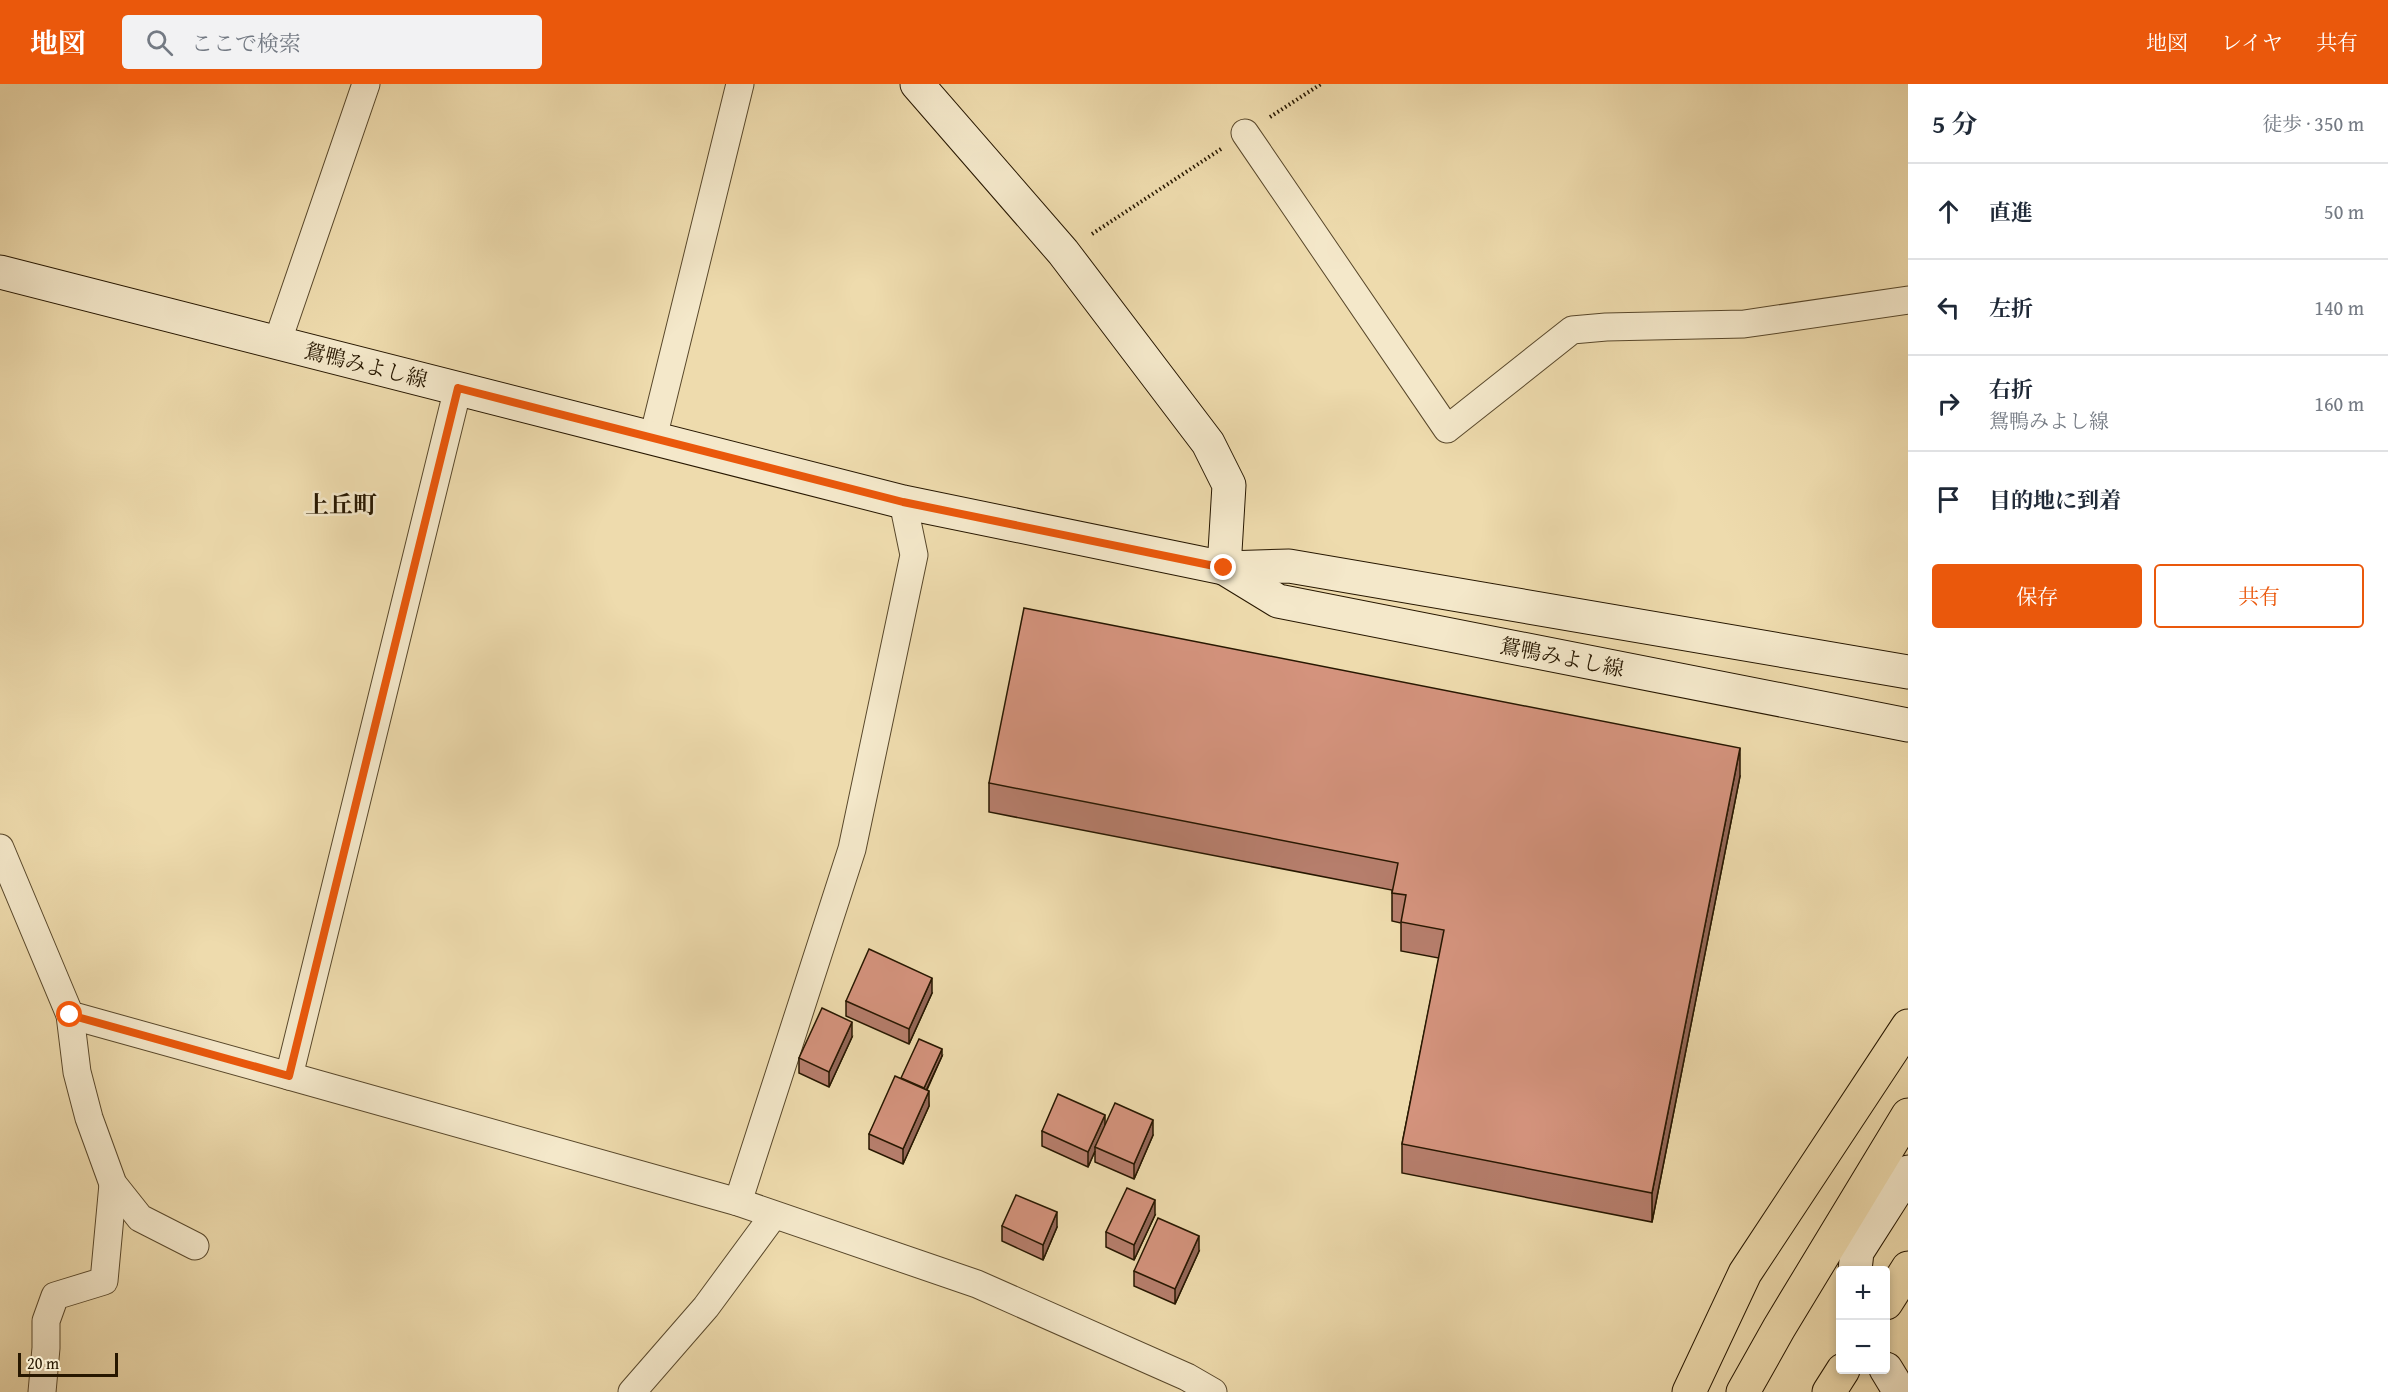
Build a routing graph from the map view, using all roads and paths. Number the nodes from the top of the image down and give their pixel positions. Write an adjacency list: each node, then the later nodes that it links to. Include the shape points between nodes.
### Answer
1 (740, 84): 11 (street)
2 (917, 84): 6 (main road)
3 (1321, 84): 5 (path)
4 (359, 86): 9 (street)
5 (1245, 133): 6 (path); 8 (street, via 1447,429 1572,330 1744,324)
6 (1064, 252): 13 (main road, via 1208,442 1229,485)
7 (0, 272): 9 (main road, 鴛鴨みよし線)
8 (1908, 300)
9 (277, 343): 10 (main road, 鴛鴨みよし線)
10 (458, 388): 11 (main road, 鴛鴨みよし線); 19 (street)
11 (653, 438): 12 (main road, 鴛鴨みよし線)
12 (903, 502): 13 (main road, 鴛鴨みよし線); 23 (street, via 914,555 852,849)
13 (1224, 568): 14 (main road, 鴛鴨みよし線, via 1289,566); 15 (main road, 鴛鴨みよし線, via 1278,601)
14 (1908, 672)
15 (1908, 725)
16 (0, 848): 17 (street)
17 (70, 1015): 19 (street); 22 (street, via 80,1083)
18 (1908, 1026): 34 (highway, via 1744,1273)
19 (289, 1076): 23 (street)
20 (1908, 1115): 35 (highway)
21 (1908, 1172): 26 (main road, via 1857,1252)
22 (113, 1185): 25 (street, via 140,1218); 31 (street, via 104,1281 55,1296 46,1321)
23 (738, 1202): 24 (street)
24 (773, 1216): 32 (street, via 706,1307); 33 (street, via 977,1284)
25 (195, 1246)
26 (1855, 1266)
27 (1908, 1268): 28 (highway)
28 (1890, 1297)
29 (1841, 1374): 36 (highway)
30 (1889, 1374): 37 (main road)
31 (42, 1392)
32 (632, 1392)
33 (1213, 1392)
34 (1689, 1392)
35 (1743, 1392)
36 (1829, 1392)
37 (1900, 1392)

